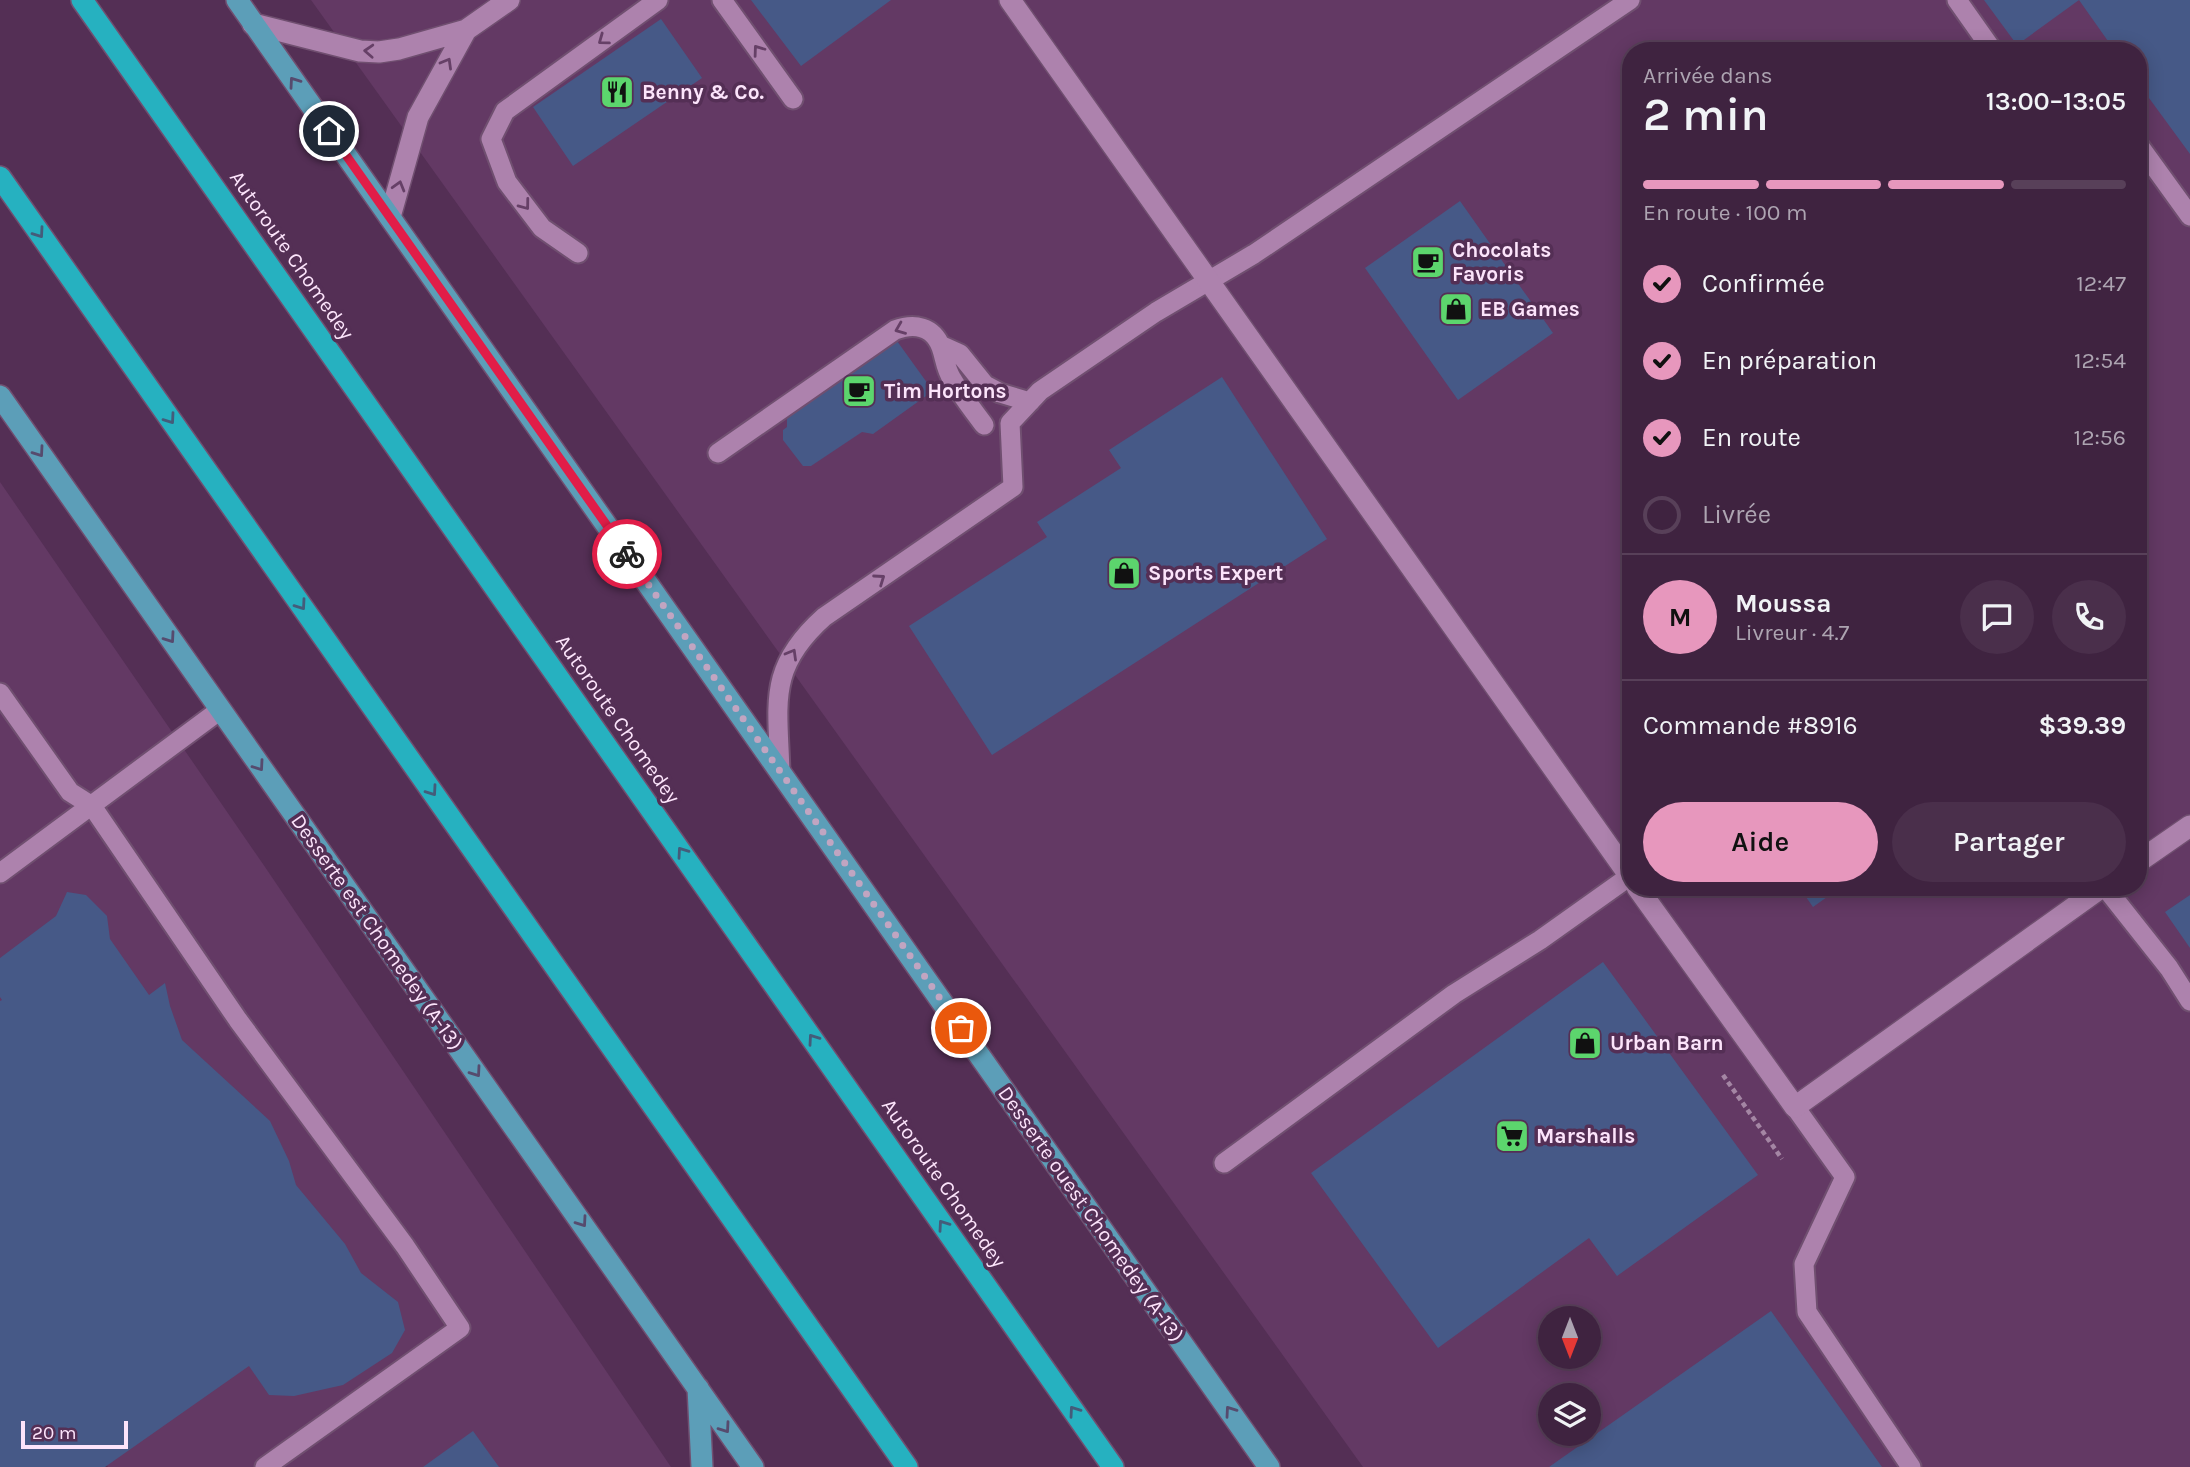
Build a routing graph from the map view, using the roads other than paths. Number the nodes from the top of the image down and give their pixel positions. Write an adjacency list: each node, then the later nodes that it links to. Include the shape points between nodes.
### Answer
1 (82, 0): 44 (highway, Autoroute Chomedey, one-way to 1)
2 (237, 0): 9 (main road, Desserte ouest Chomedey (A-13))
3 (509, 0): 10 (street)
4 (658, 0): 17 (lane, one-way to 17, via 505,111 491,139 507,182 542,228)
5 (722, 0): 12 (lane, one-way to 5)
6 (1010, 0): 18 (street)
7 (1630, 0): 18 (lane)
8 (1957, 0): 11 (lane)
9 (253, 24): 10 (street, one-way to 9, via 379,52); 16 (main road, Desserte ouest Chomedey (A-13), one-way to 9)
10 (466, 30): 16 (street, one-way to 10, via 418,117)
11 (1987, 42)
12 (793, 99)
13 (2147, 156): 15 (lane)
14 (0, 177): 43 (highway, one-way to 43)
15 (2190, 216)
16 (390, 218): 26 (main road, Desserte ouest Chomedey (A-13))
17 (578, 253)
18 (1208, 281): 21 (lane, via 1156,312); 30 (street)
19 (940, 345): 21 (lane, via 960,354 985,385); 22 (lane, via 950,377); 23 (lane, one-way to 23, via 919,325 895,330)
20 (0, 396): 25 (main road, Desserte est Chomedey (A-13), one-way to 25)
21 (1030, 402): 26 (lane, one-way to 21, via 779,686 792,652 824,617 1013,487 1010,422)
22 (984, 425)
23 (718, 453)
24 (0, 693): 27 (lane, via 71,792)
25 (220, 710): 27 (lane); 39 (main road, Desserte est Chomedey (A-13), one-way to 39)
26 (780, 772): 45 (main road, Desserte ouest Chomedey (A-13), one-way to 26)
27 (92, 806): 31 (lane); 40 (lane, via 238,1020 460,1328)
28 (2190, 826): 29 (street)
29 (2147, 856)
30 (1622, 865)
31 (0, 873)
32 (1622, 888): 38 (lane, via 1454,994)
33 (1644, 896): 37 (street)
34 (2091, 896): 37 (street)
35 (2111, 896): 36 (lane)
36 (2190, 1001)
37 (1795, 1107): 46 (lane, via 1845,1177 1804,1264 1807,1312)
38 (1224, 1163)
39 (698, 1388): 41 (main road); 42 (main road, Desserte est Chomedey (A-13), one-way to 42)
40 (265, 1467)
41 (702, 1467)
42 (753, 1467)
43 (907, 1467)
44 (1113, 1467)
45 (1269, 1467)
46 (1911, 1467)

